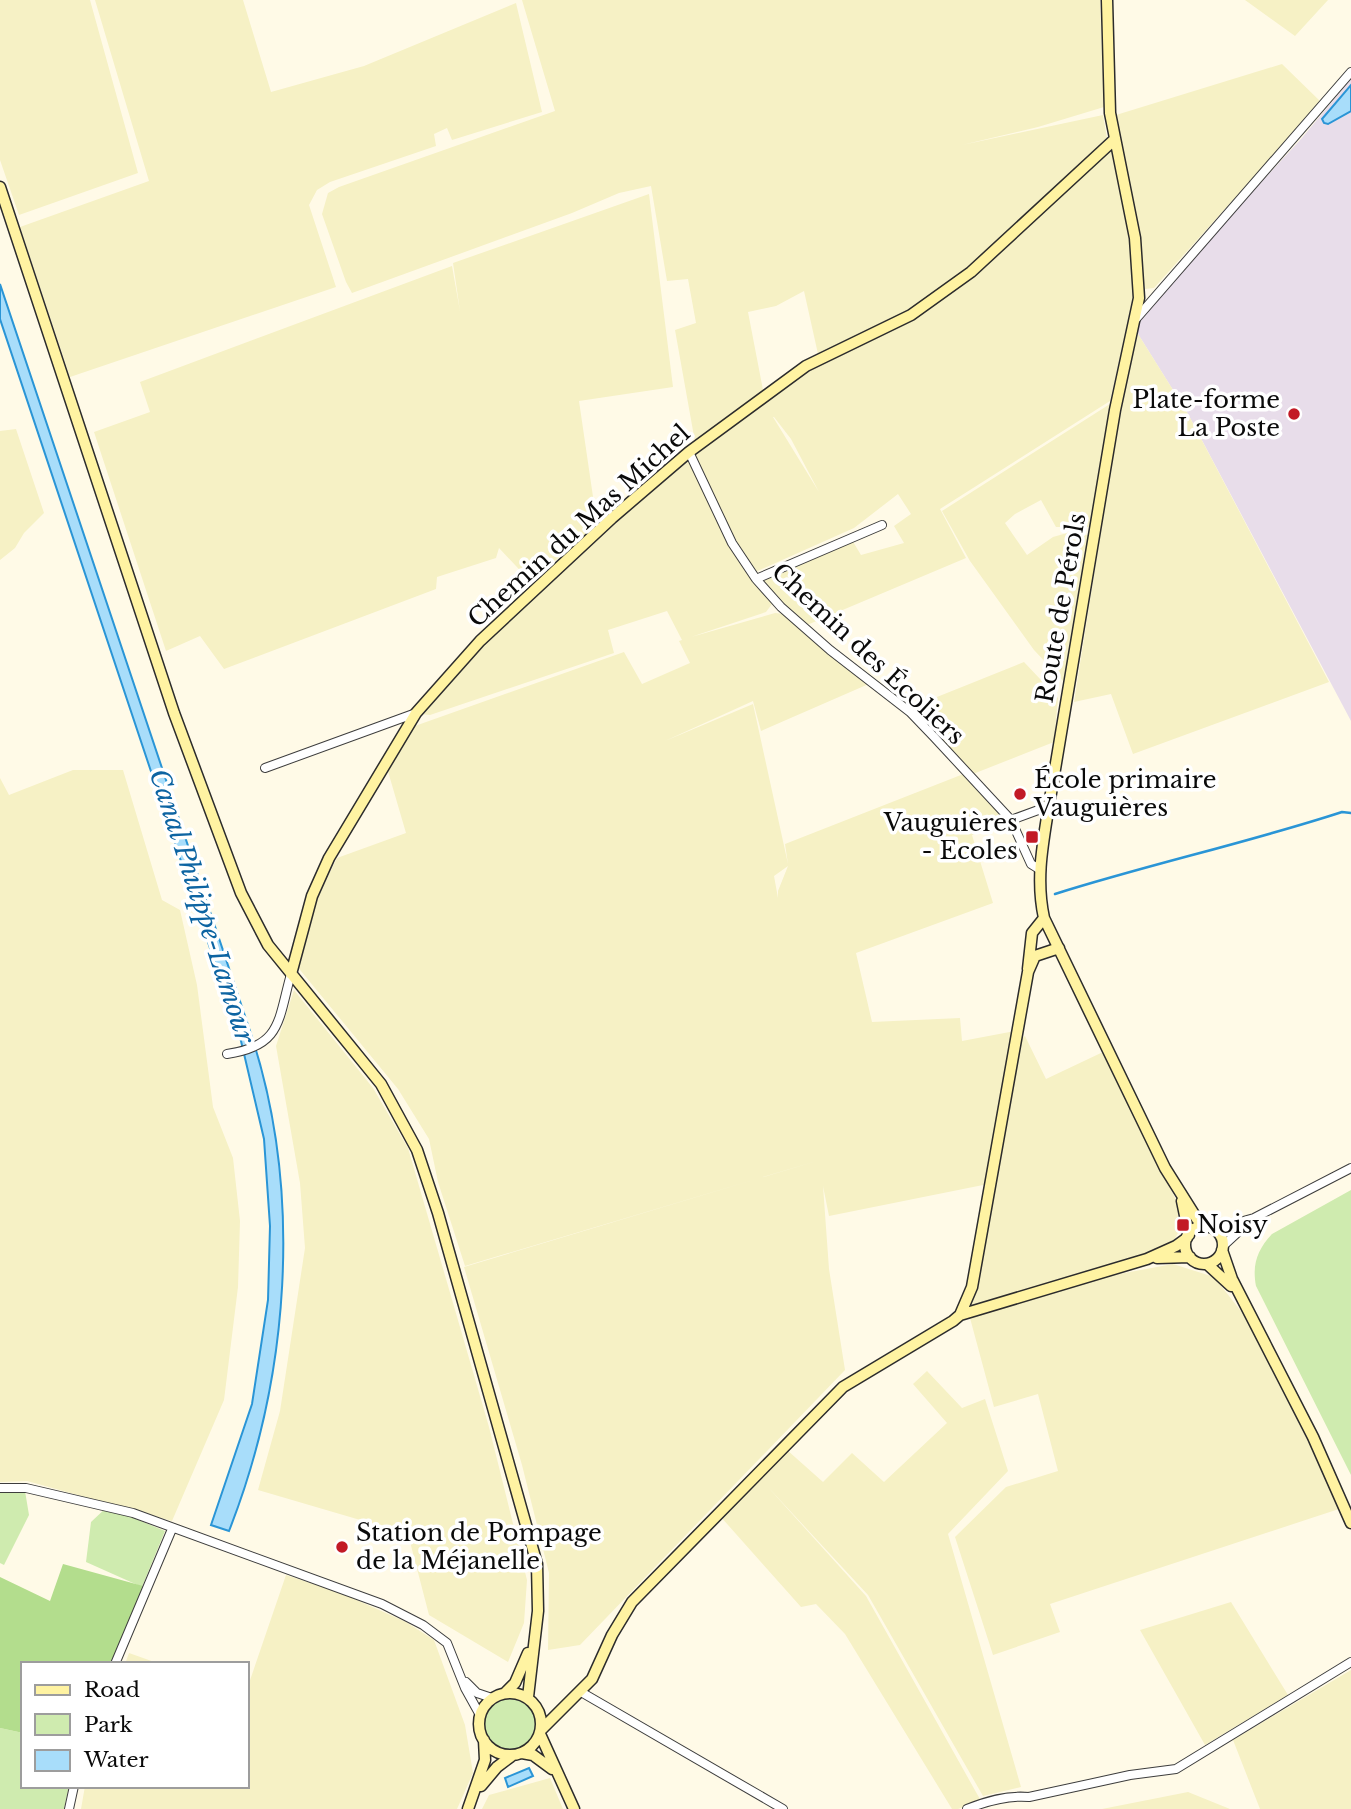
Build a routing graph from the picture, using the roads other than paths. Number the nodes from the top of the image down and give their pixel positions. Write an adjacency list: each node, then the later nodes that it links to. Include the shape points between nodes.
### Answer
1 (1107, 0): 3 (street, Route de Pérols, via 1108,82)
2 (1351, 72): 5 (street)
3 (1115, 139): 5 (street, Route de Pérols, via 1140,274); 6 (street, Chemin du Mas Michel, via 971,272 911,315 806,366)
4 (0, 187): 17 (street, via 226,858 256,925)
5 (1135, 320): 11 (street, Route de Pérols, via 1115,410)
6 (689, 452): 8 (street, Chemin des Écoliers, via 732,543); 9 (street, Chemin du Mas Michel, via 480,641)
7 (882, 524): 8 (street)
8 (756, 579): 12 (street, Chemin des Écoliers, via 830,650 910,712)
9 (416, 713): 10 (street); 17 (street, Chemin du Mas Michel, via 329,858 312,896)
10 (265, 768)
11 (1048, 811): 12 (street); 13 (street, Route de Pérols)
12 (1011, 820): 13 (street, Chemin des Écoliers, via 1031,864)
13 (1039, 869): 14 (street, Route de Pérols)
14 (1044, 918): 15 (street, Route de Pérols); 16 (street, via 1032,933)
15 (1059, 948): 16 (street, via 1035,956); 20 (street, Route de Pérols)
16 (1028, 972): 29 (street, via 972,1287)
17 (291, 974): 18 (street, via 268,1040); 33 (street, via 381,1084 417,1150 532,1538 539,1586)
18 (227, 1054)
19 (1351, 1168): 21 (street)
20 (1180, 1195): 22 (street, Route de Pérols, via 1197,1219); 23 (street, Route de Pérols)
21 (1254, 1218): 22 (street); 24 (street)
22 (1212, 1228): 23 (street, via 1198,1227); 24 (street)
23 (1188, 1236): 25 (street); 26 (street, via 1176,1247)
24 (1223, 1248): 27 (street, via 1217,1259); 28 (street)
25 (1190, 1257): 26 (street); 27 (street)
26 (1147, 1259): 29 (street)
27 (1207, 1264): 28 (street)
28 (1241, 1299): 31 (street, via 1313,1437)
29 (960, 1315): 37 (street, via 864,1371 833,1396 632,1602)
30 (0, 1488): 32 (street, via 26,1488 97,1504)
31 (1351, 1523)
32 (172, 1529): 34 (street); 36 (street, via 382,1604 440,1635)
33 (534, 1637): 38 (street, via 515,1683); 40 (street)
34 (117, 1662)
35 (1351, 1662): 53 (street, via 1176,1769 995,1800)
36 (461, 1675): 39 (street, via 477,1693); 43 (street)
37 (581, 1692): 41 (street); 52 (street)
38 (505, 1693): 39 (street); 40 (street)
39 (492, 1698): 43 (street)
40 (528, 1698): 42 (street)
41 (567, 1705): 42 (street); 44 (street)
42 (537, 1707): 44 (street)
43 (480, 1715): 45 (street)
44 (540, 1732): 46 (street); 48 (street)
45 (484, 1740): 46 (street, via 496,1752); 49 (street, via 485,1760)
46 (518, 1754): 48 (street, via 544,1760); 49 (street, via 496,1767)
47 (74, 1788): 50 (street)
48 (566, 1788): 51 (street)
49 (470, 1805)
50 (69, 1809)
51 (574, 1809)
52 (783, 1809)
53 (967, 1809)

